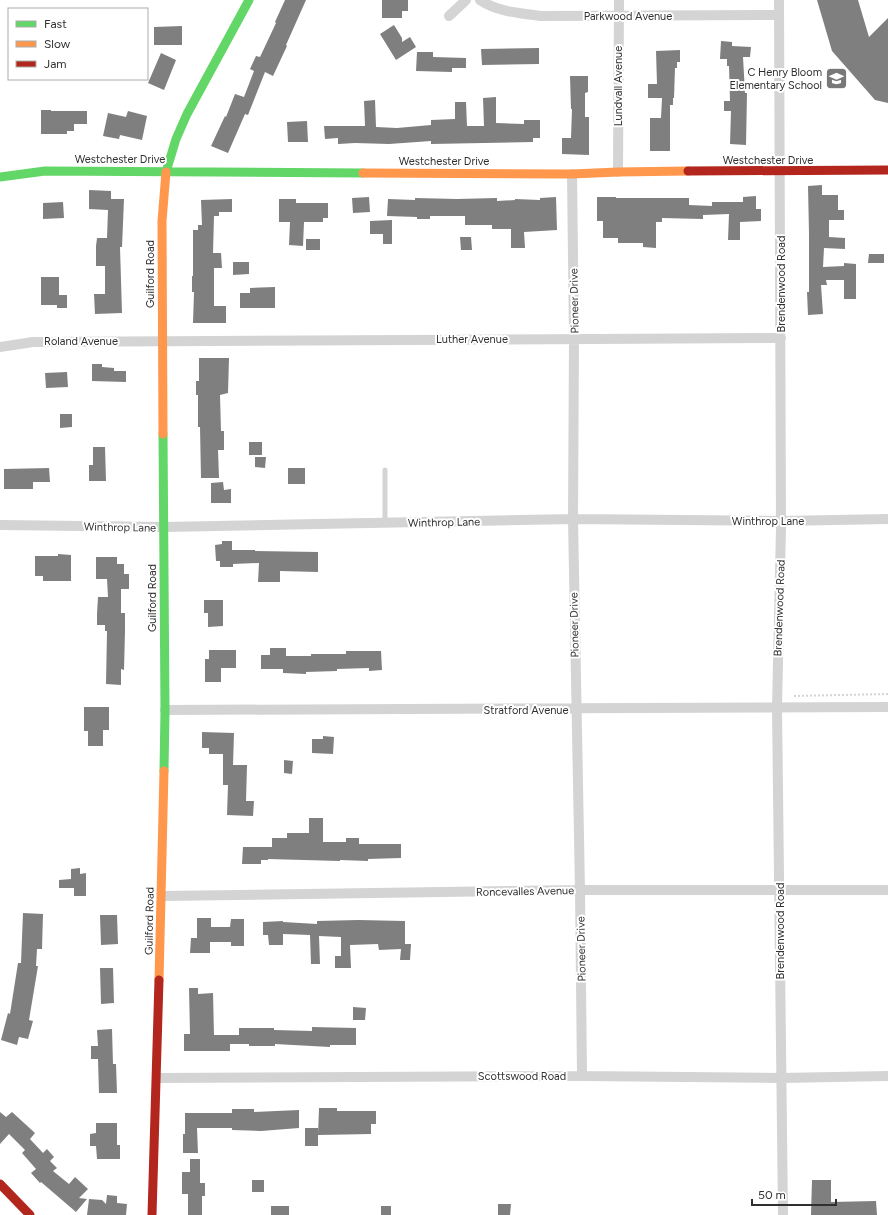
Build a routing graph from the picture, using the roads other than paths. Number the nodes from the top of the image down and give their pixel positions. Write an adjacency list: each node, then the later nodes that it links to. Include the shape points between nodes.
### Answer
1 (249, 0): 10 (street, Guilford Road, via 187,114)
2 (466, 0): 7 (street)
3 (480, 0): 8 (street, Parkwood Avenue, via 488,6 502,10 541,16)
4 (619, 0): 8 (street, Lundvall Avenue)
5 (779, 0): 6 (street, Brendenwood Road)
6 (778, 15): 8 (street, Parkwood Avenue); 12 (street, Brendenwood Road)
7 (449, 16)
8 (619, 17): 11 (street, Lundvall Avenue)
9 (888, 170): 12 (street, Westchester Drive)
10 (166, 171): 13 (street, Westchester Drive); 14 (street, Westchester Drive, via 45,171); 17 (street, Guilford Road, via 162,221)
11 (618, 172): 12 (street, Westchester Drive); 13 (street, Westchester Drive)
12 (780, 172): 16 (street, Brendenwood Road)
13 (572, 174): 15 (street, Pioneer Drive)
14 (0, 177)
15 (574, 338): 16 (street, Luther Avenue); 17 (street, Luther Avenue); 20 (street, Pioneer Drive)
16 (781, 338): 22 (street, Brendenwood Road)
17 (162, 341): 18 (street, Roland Avenue, via 33,342); 25 (street, Guilford Road)
18 (0, 347)
19 (385, 470): 23 (lane)
20 (573, 519): 22 (street, Winthrop Lane); 23 (street, Winthrop Lane); 29 (street, Pioneer Drive)
21 (888, 519): 22 (street, Winthrop Lane)
22 (781, 521): 26 (street, Brendenwood Road)
23 (385, 523): 25 (street, Winthrop Lane)
24 (0, 525): 25 (street, Winthrop Lane)
25 (164, 527): 28 (street, Guilford Road)
26 (777, 707): 27 (street, Stratford Avenue); 29 (street, Stratford Avenue); 31 (street, Brendenwood Road)
27 (888, 708)
28 (165, 710): 29 (street, Stratford Avenue); 33 (street, Guilford Road)
29 (576, 710): 30 (street, Pioneer Drive)
30 (580, 890): 31 (street, Roncevalles Avenue); 33 (street, Roncevalles Avenue); 34 (street, Pioneer Drive)
31 (779, 890): 32 (street, Roncevalles Avenue); 37 (street, Brendenwood Road)
32 (888, 890)
33 (162, 896): 36 (street, Guilford Road)
34 (582, 1076): 36 (street, Scottswood Road); 37 (street, Scottswood Road)
35 (888, 1076): 37 (street, Scottswood Road)
36 (157, 1078): 40 (street, Guilford Road)
37 (780, 1078): 41 (street, Brendenwood Road)
38 (0, 1184): 39 (street)
39 (26, 1214)
40 (152, 1215)
41 (783, 1215)

